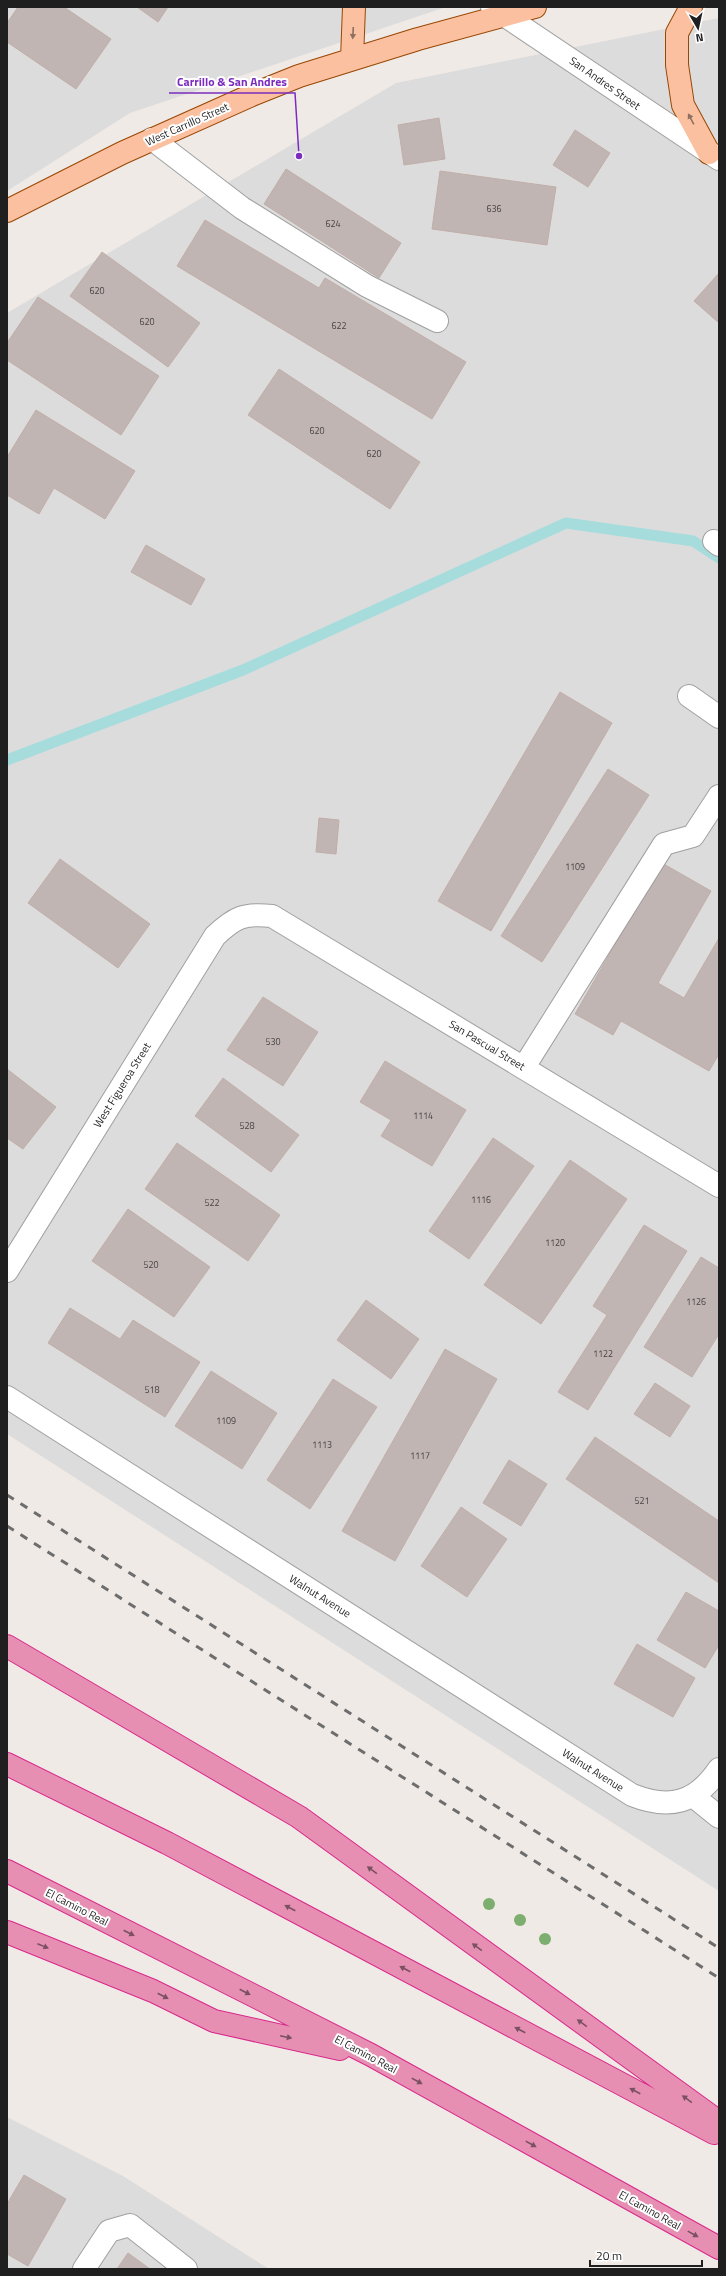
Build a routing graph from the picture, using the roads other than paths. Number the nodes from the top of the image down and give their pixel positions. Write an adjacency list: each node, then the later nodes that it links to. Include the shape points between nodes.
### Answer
1 (354, 7): 5 (main road, one-way to 5)
2 (535, 7): 4 (main road, West Carrillo Street)
3 (691, 7): 7 (main road, one-way to 3, via 683,105 676,65 677,33)
4 (497, 11): 5 (main road, West Carrillo Street); 7 (street, San Andres Street)
5 (352, 59): 6 (main road, West Carrillo Street, via 299,76)
6 (152, 139): 8 (main road, West Carrillo Street); 9 (street, via 242,208 367,286)
7 (714, 156)
8 (7, 211)
9 (437, 321)
10 (689, 696): 11 (street)
11 (719, 717)
12 (719, 796): 14 (street, via 693,836 664,844)
13 (251, 914): 14 (street, San Pascual Street, via 272,916); 16 (street, West Figueroa Street, via 230,922 215,936)
14 (524, 1067): 15 (street, San Pascual Street)
15 (719, 1186)
16 (7, 1271)
17 (7, 1397): 21 (street, Walnut Avenue, via 632,1795 651,1802 673,1803)
18 (7, 1646): 26 (highway, one-way to 18, via 298,1817)
19 (7, 1764): 27 (highway, one-way to 19, via 168,1843)
20 (719, 1769): 21 (street, via 710,1782)
21 (693, 1796): 22 (street)
22 (719, 1817)
23 (7, 1871): 25 (highway, El Camino Real, one-way to 25)
24 (7, 1932): 25 (highway, one-way to 25, via 153,1991 214,2021)
25 (371, 2055): 28 (highway, El Camino Real, one-way to 28)
26 (719, 2122)
27 (719, 2135)
28 (719, 2248)
29 (84, 2269): 30 (street, via 109,2231 130,2225)
30 (186, 2269)

